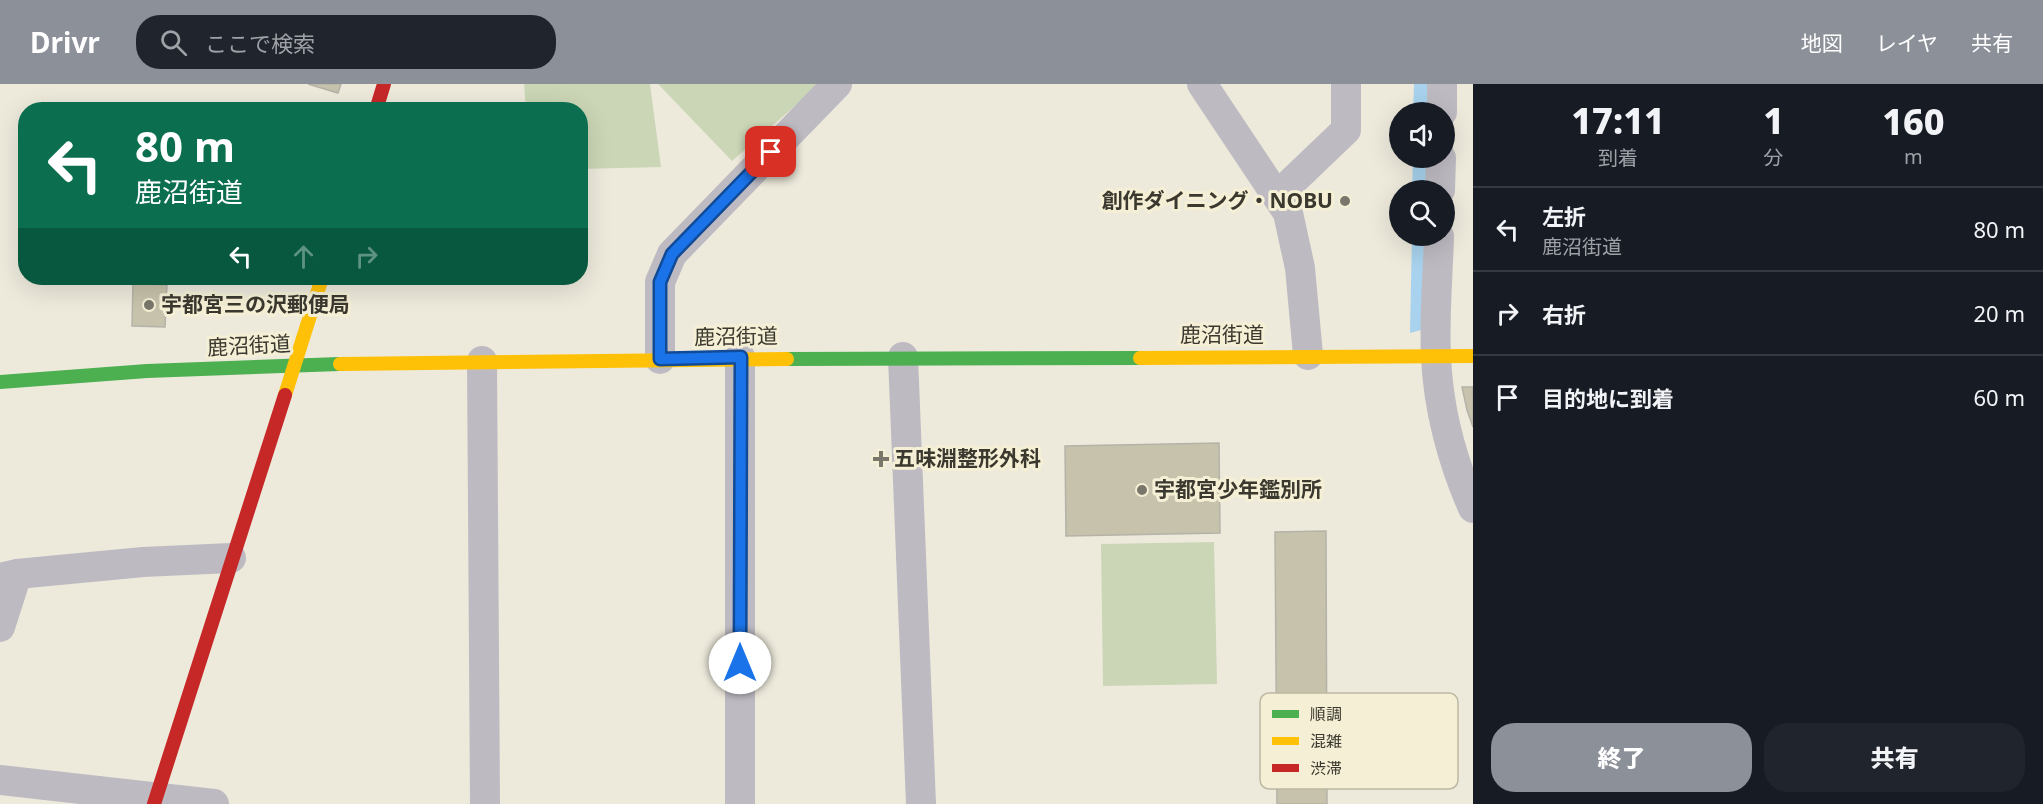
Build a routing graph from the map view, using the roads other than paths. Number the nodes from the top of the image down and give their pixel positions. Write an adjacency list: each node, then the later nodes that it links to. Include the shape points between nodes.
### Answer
1 (384, 84): 6 (street)
2 (837, 84): 16 (street, via 672,254 660,282)
3 (1202, 84): 8 (street)
4 (1346, 84): 8 (street, via 1346,130)
5 (1442, 84): 7 (street)
6 (378, 102)
7 (1442, 102)
8 (1277, 196): 11 (street, via 1288,213 1300,268)
9 (1439, 246): 15 (street)
10 (320, 285): 18 (street)
11 (1308, 355): 14 (street, 鹿沼街道); 15 (street, 鹿沼街道)
12 (1473, 356): 15 (street, 鹿沼街道)
13 (741, 357): 14 (street, 鹿沼街道); 16 (street, 鹿沼街道); 28 (street)
14 (903, 357): 29 (street)
15 (1436, 357): 20 (street, via 1450,443)
16 (660, 359): 17 (street, 鹿沼街道)
17 (482, 361): 18 (street, 鹿沼街道); 27 (street)
18 (294, 365): 19 (street, 鹿沼街道); 21 (street)
19 (0, 381)
20 (1473, 508)
21 (231, 558): 22 (street, via 142,562); 25 (street)
22 (9, 576): 23 (street)
23 (0, 627)
24 (0, 780): 25 (street)
25 (155, 800): 26 (street)
26 (214, 804)
27 (485, 804)
28 (740, 804)
29 (921, 804)

